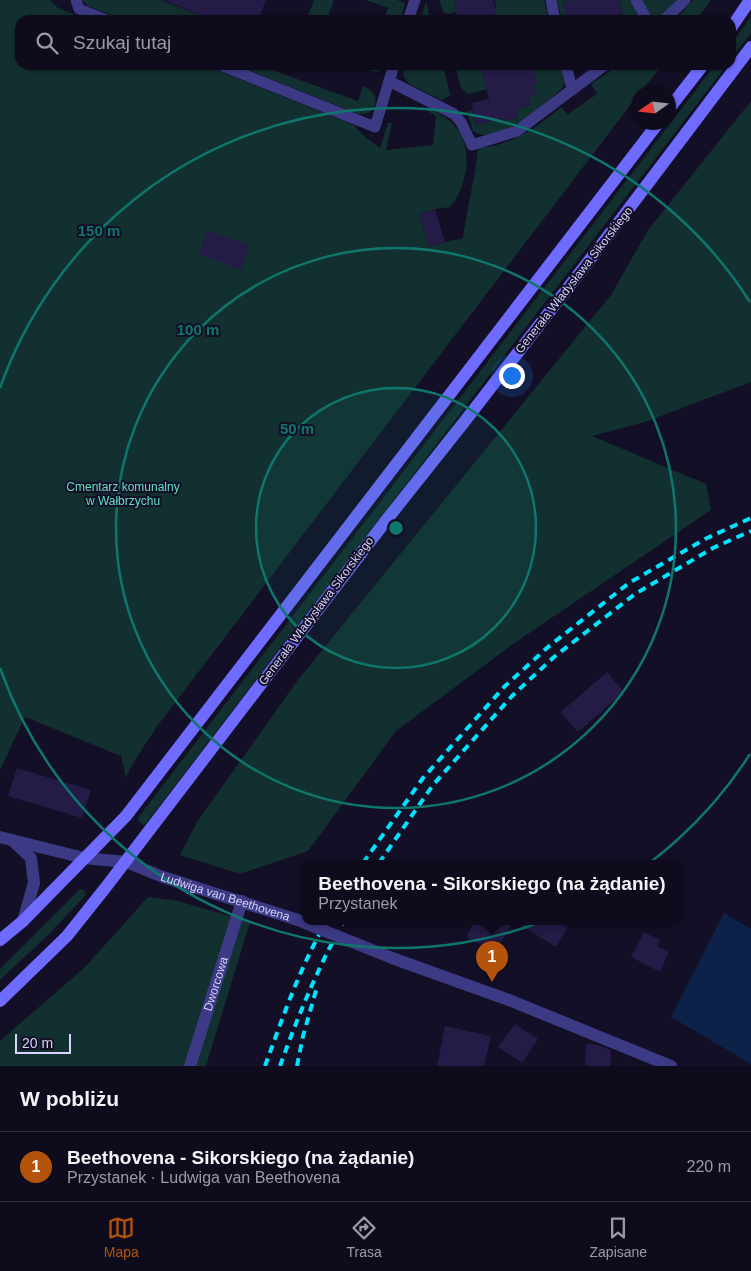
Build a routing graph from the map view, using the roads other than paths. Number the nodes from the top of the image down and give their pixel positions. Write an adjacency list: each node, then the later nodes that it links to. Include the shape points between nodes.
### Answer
1 (76, 0): 7 (lane, via 79,9)
2 (415, 0): 8 (lane)
3 (551, 0): 9 (lane)
4 (636, 0): 10 (lane)
5 (685, 0): 11 (lane)
6 (750, 0): 12 (main road)
7 (94, 15)
8 (410, 15)
9 (554, 15)
10 (644, 15)
11 (669, 15)
12 (736, 21)
13 (751, 47): 14 (main road, Generała Władysława Sikorskiego)
14 (736, 67)
15 (232, 70): 21 (lane, via 375,127)
16 (392, 70): 21 (lane)
17 (567, 70): 22 (lane)
18 (598, 70): 22 (lane)
19 (699, 70): 23 (main road)
20 (734, 70): 27 (main road, Generała Władysława Sikorskiego)
21 (389, 81): 22 (lane, via 454,114 472,145 517,131)
22 (572, 89)
23 (676, 100)
24 (653, 130): 26 (main road, Generała Władysława Sikorskiego, via 132,808)
25 (5, 838): 26 (street, Ludwiga van Beethovena); 29 (street, via 31,858 34,883)
26 (84, 858): 27 (street, Ludwiga van Beethovena); 29 (main road, Generała Władysława Sikorskiego)
27 (126, 862): 28 (street, Ludwiga van Beethovena, via 163,878); 33 (main road, Generała Władysława Sikorskiego, via 66,936)
28 (242, 901): 30 (street, Ludwiga van Beethovena, bridge); 34 (street, Dworcowa)
29 (23, 921): 32 (main road, Generała Władysława Sikorskiego)
30 (302, 922)
31 (310, 925): 35 (street, Ludwiga van Beethovena, bridge, via 509,1000)
32 (0, 940)
33 (0, 1001)
34 (190, 1066)
35 (671, 1066)

